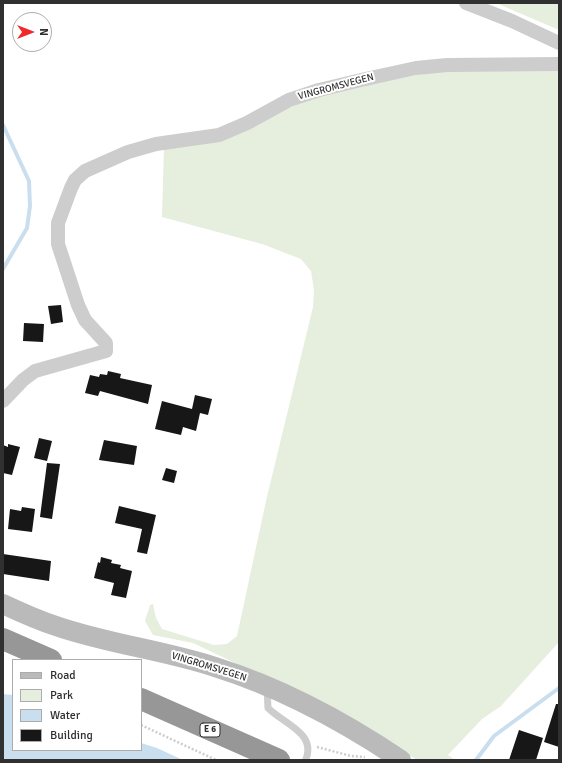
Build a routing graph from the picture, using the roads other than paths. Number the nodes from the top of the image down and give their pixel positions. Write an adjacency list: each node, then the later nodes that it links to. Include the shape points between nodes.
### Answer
1 (466, 3): 2 (street)
2 (559, 43)
3 (559, 64): 4 (street, VINGROMSVEGEN, via 447,65 416,68 361,80 289,100 248,123 219,134 156,144 128,152 85,171 75,180 58,223 58,244 78,305 85,320 106,343 106,351 35,371 22,380)
4 (3, 401)
5 (3, 604): 8 (main road, VINGROMSVEGEN, via 57,626 215,667)
6 (3, 639): 7 (highway)
7 (50, 659)
8 (267, 686): 10 (main road, VINGROMSVEGEN, via 316,708); 11 (lane, via 268,708 301,734 309,745)
9 (142, 699): 12 (highway, E 6)
10 (396, 756)
11 (306, 759)
12 (279, 760)

